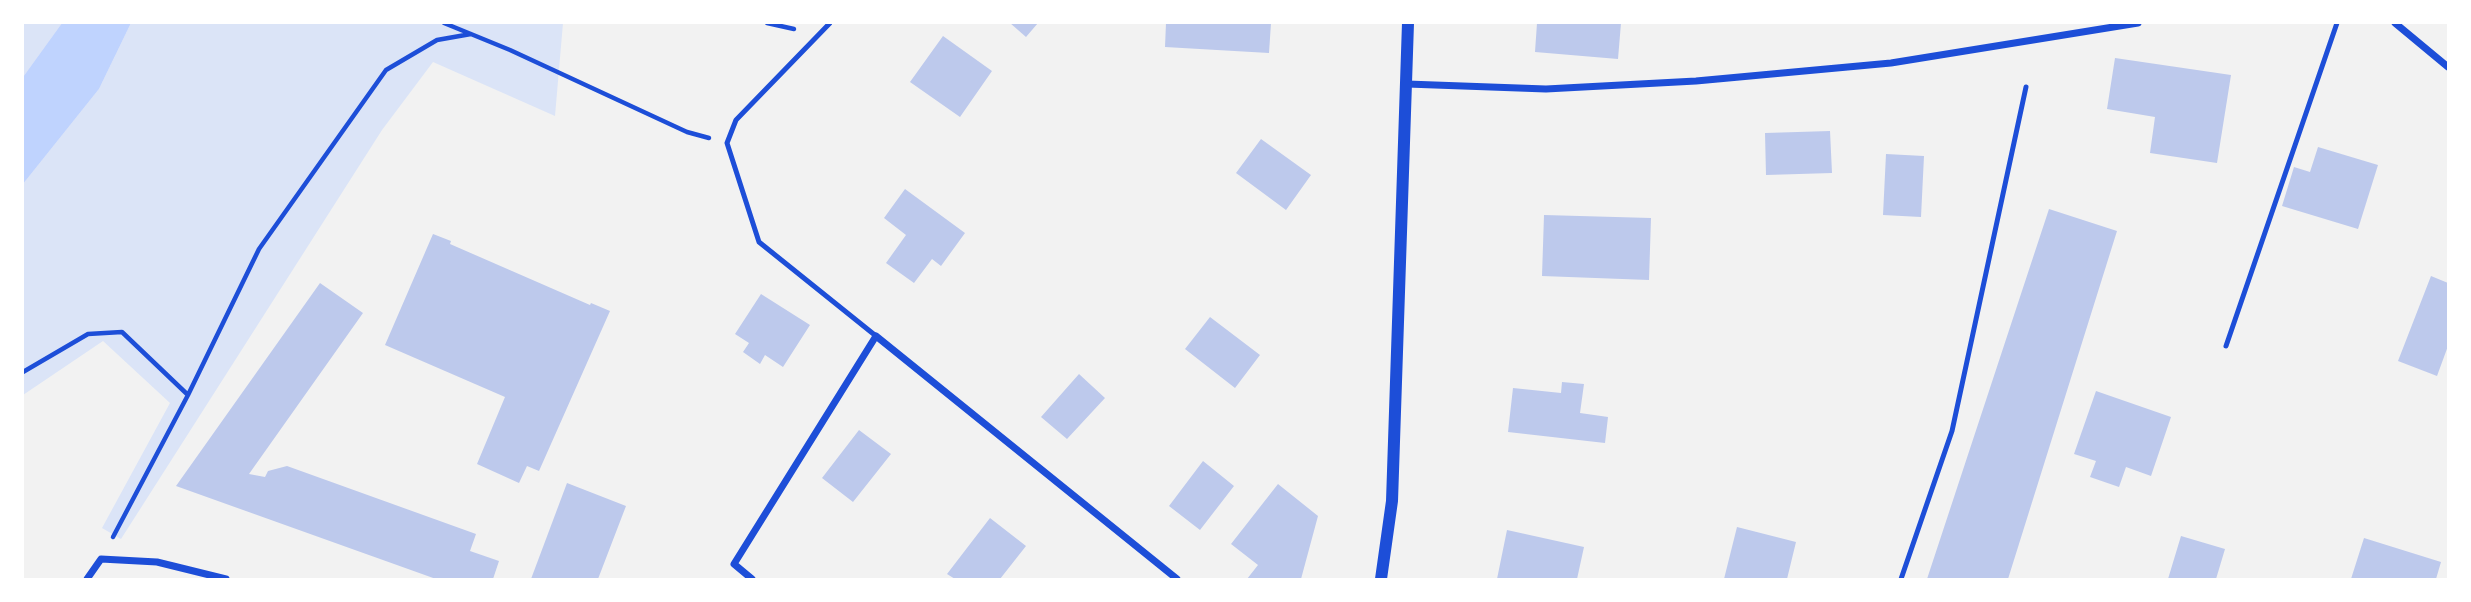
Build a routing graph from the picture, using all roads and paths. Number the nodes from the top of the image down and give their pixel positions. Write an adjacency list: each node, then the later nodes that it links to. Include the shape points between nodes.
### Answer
1 (444, 23): 7 (path)
2 (830, 23): 11 (lane, via 737,120)
3 (1408, 23): 9 (street)
4 (2138, 23): 9 (street, via 1891,63 1696,81 1546,89)
5 (2337, 23): 13 (lane)
6 (2395, 23): 8 (street)
7 (471, 34): 11 (path, via 687,132); 15 (path, via 437,40 386,70 260,249)
8 (2448, 67)
9 (1407, 84): 21 (street, via 1392,501)
10 (2026, 87): 22 (lane, via 1952,431)
11 (727, 143): 12 (lane, via 759,242)
12 (876, 336): 19 (street, via 734,564); 20 (street)
13 (2226, 346)
14 (23, 372): 15 (path, via 88,334 122,332)
15 (188, 396): 16 (path)
16 (102, 559): 17 (street); 18 (street, via 157,562)
17 (87, 579)
18 (226, 579)
19 (752, 579)
20 (1177, 579)
21 (1381, 579)
22 (1901, 579)

